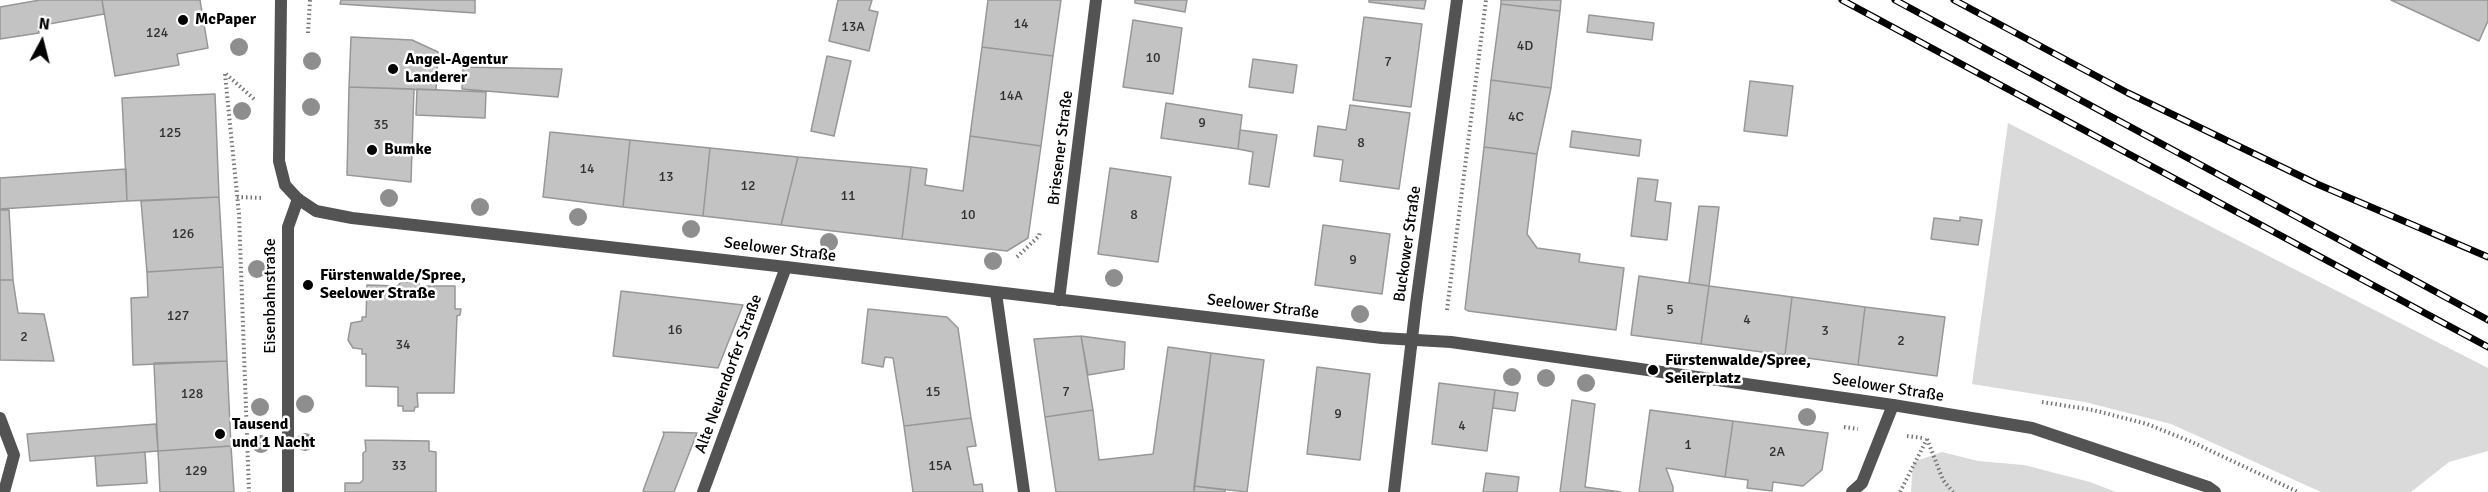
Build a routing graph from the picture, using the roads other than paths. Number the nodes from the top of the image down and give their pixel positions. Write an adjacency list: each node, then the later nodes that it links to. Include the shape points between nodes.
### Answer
1 (281, 0): 4 (street, via 279,161 285,185)
2 (1096, 0): 7 (street, Briesener Straße)
3 (1457, 0): 8 (street, Buckower Straße)
4 (298, 199): 5 (street, Seelower Straße, via 316,211 352,218); 12 (street, Eisenbahnstraße, via 288,227)
5 (786, 267): 6 (street, Seelower Straße); 13 (street, Alte Neuendorfer Straße)
6 (996, 293): 7 (street, Seelower Straße); 14 (street)
7 (1059, 300): 8 (street, Seelower Straße)
8 (1412, 340): 9 (street, Seelower Straße, via 1451,342); 15 (street, Buckower Straße)
9 (1893, 405): 16 (street, via 1862,483); 17 (street, Seelower Straße, via 2032,428)
10 (0, 418): 11 (street, via 14,455)
11 (4, 492)
12 (288, 492)
13 (703, 492)
14 (1024, 492)
15 (1394, 492)
16 (1852, 492)
17 (2215, 492)

